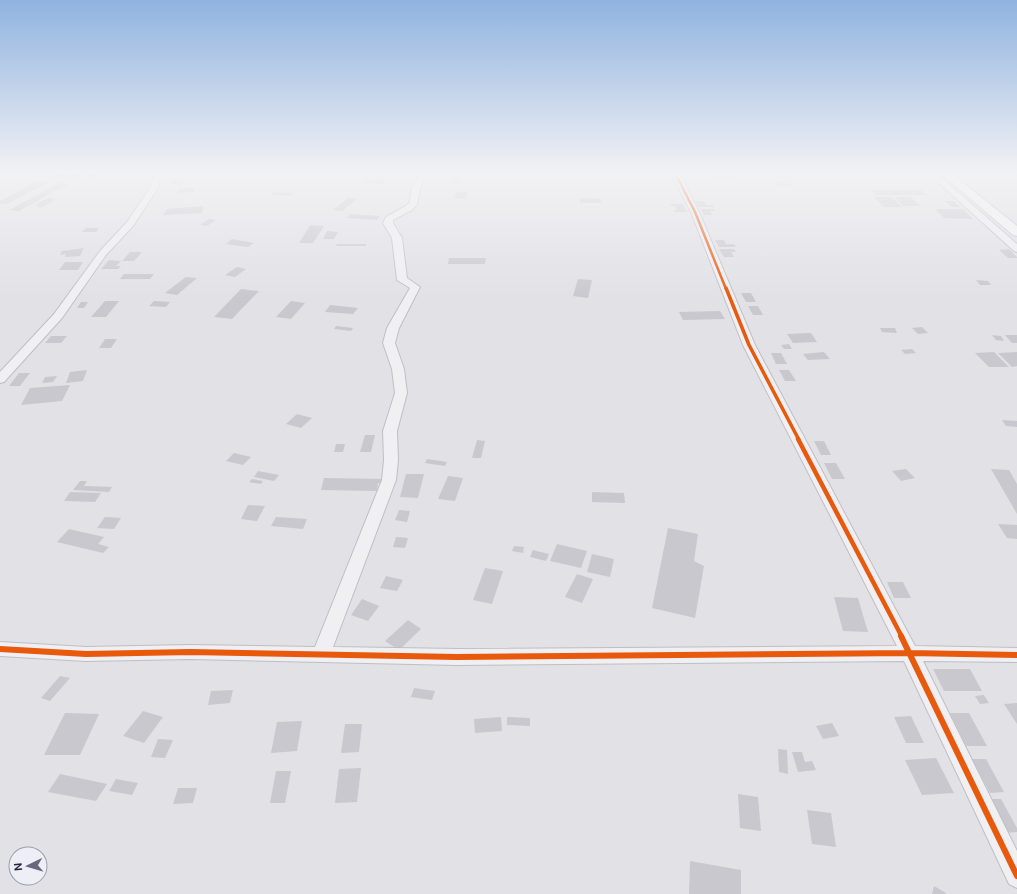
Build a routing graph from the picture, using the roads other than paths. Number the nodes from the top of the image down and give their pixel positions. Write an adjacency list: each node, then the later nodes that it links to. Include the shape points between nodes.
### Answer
1 (136, 215): 8 (street, via 103,253 58,316)
2 (396, 215): 11 (street, via 388,219 388,223 397,238 402,280 415,289 393,328 389,343 398,369 401,393 390,431 389,480)
3 (696, 215): 10 (street, via 749,345)
4 (979, 215): 7 (street)
5 (996, 215): 6 (main road)
6 (1017, 232)
7 (1017, 249)
8 (0, 379)
9 (0, 649): 11 (street, via 86,654 190,652)
10 (910, 653): 11 (street, via 457,657); 12 (street); 13 (street)
11 (321, 655)
12 (1017, 655)
13 (1017, 876)

